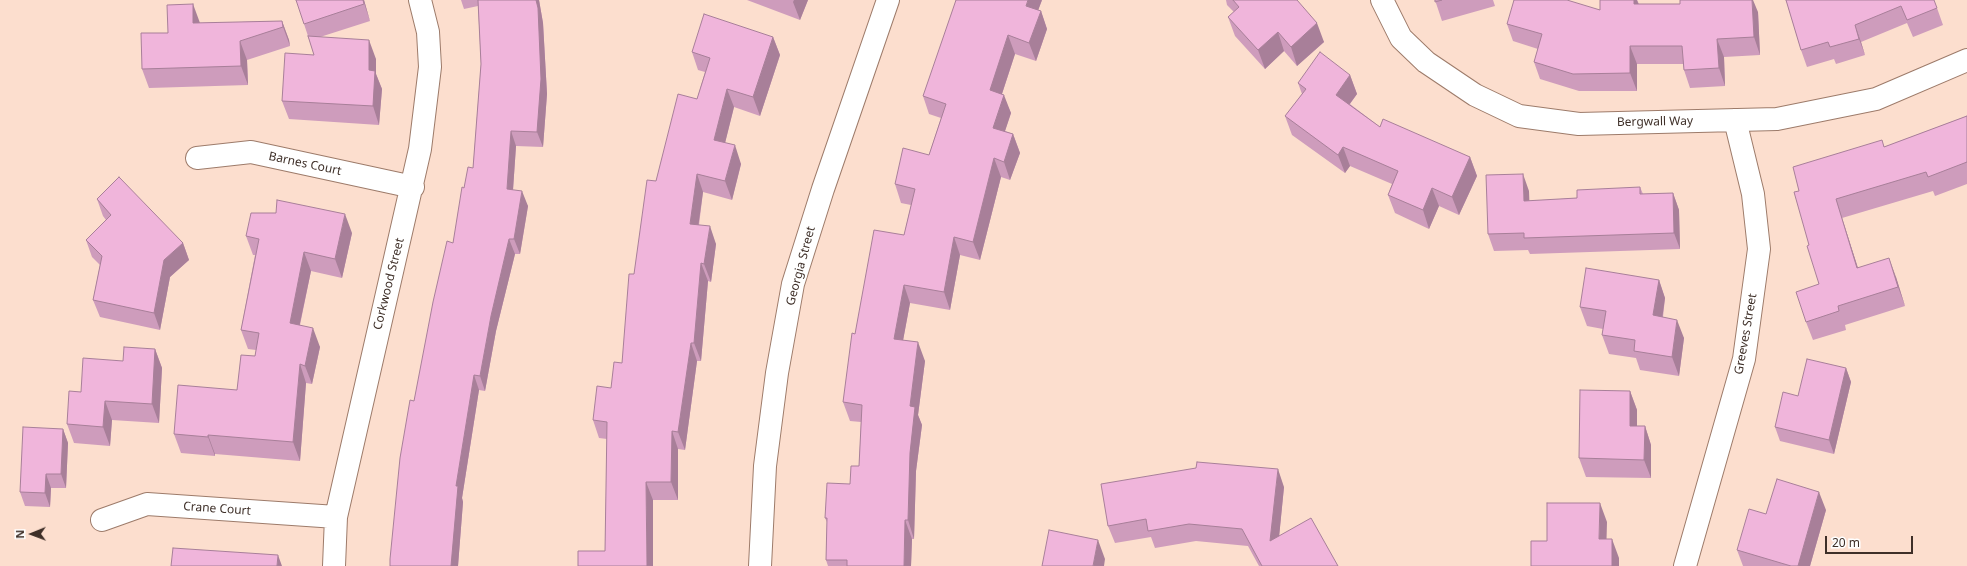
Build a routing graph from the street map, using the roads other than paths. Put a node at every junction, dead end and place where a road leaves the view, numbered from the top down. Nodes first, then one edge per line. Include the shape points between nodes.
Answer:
1 (420, 0) edge
2 (888, 0) edge
3 (1382, 0) edge
4 (1967, 60) edge
5 (1736, 120) junction
6 (197, 158) dead end
7 (413, 187) junction
8 (336, 517) junction
9 (102, 520) dead end
10 (334, 566) edge
11 (760, 566) edge
12 (1684, 566) edge

1 - 7 street, Corkwood Street via 428,32 430,67
2 - 11 street, Georgia Street via 793,284 765,466
3 - 5 street, Bergwall Way via 1401,38 1426,62 1475,95 1518,116 1579,124
4 - 5 street, Bergwall Way via 1876,99 1777,119
5 - 12 street, Greeves Street via 1753,194 1759,249 1744,359
6 - 7 street, Barnes Court via 251,152
7 - 8 street, Corkwood Street
8 - 9 street, Crane Court via 147,504
8 - 10 street, Corkwood Street

